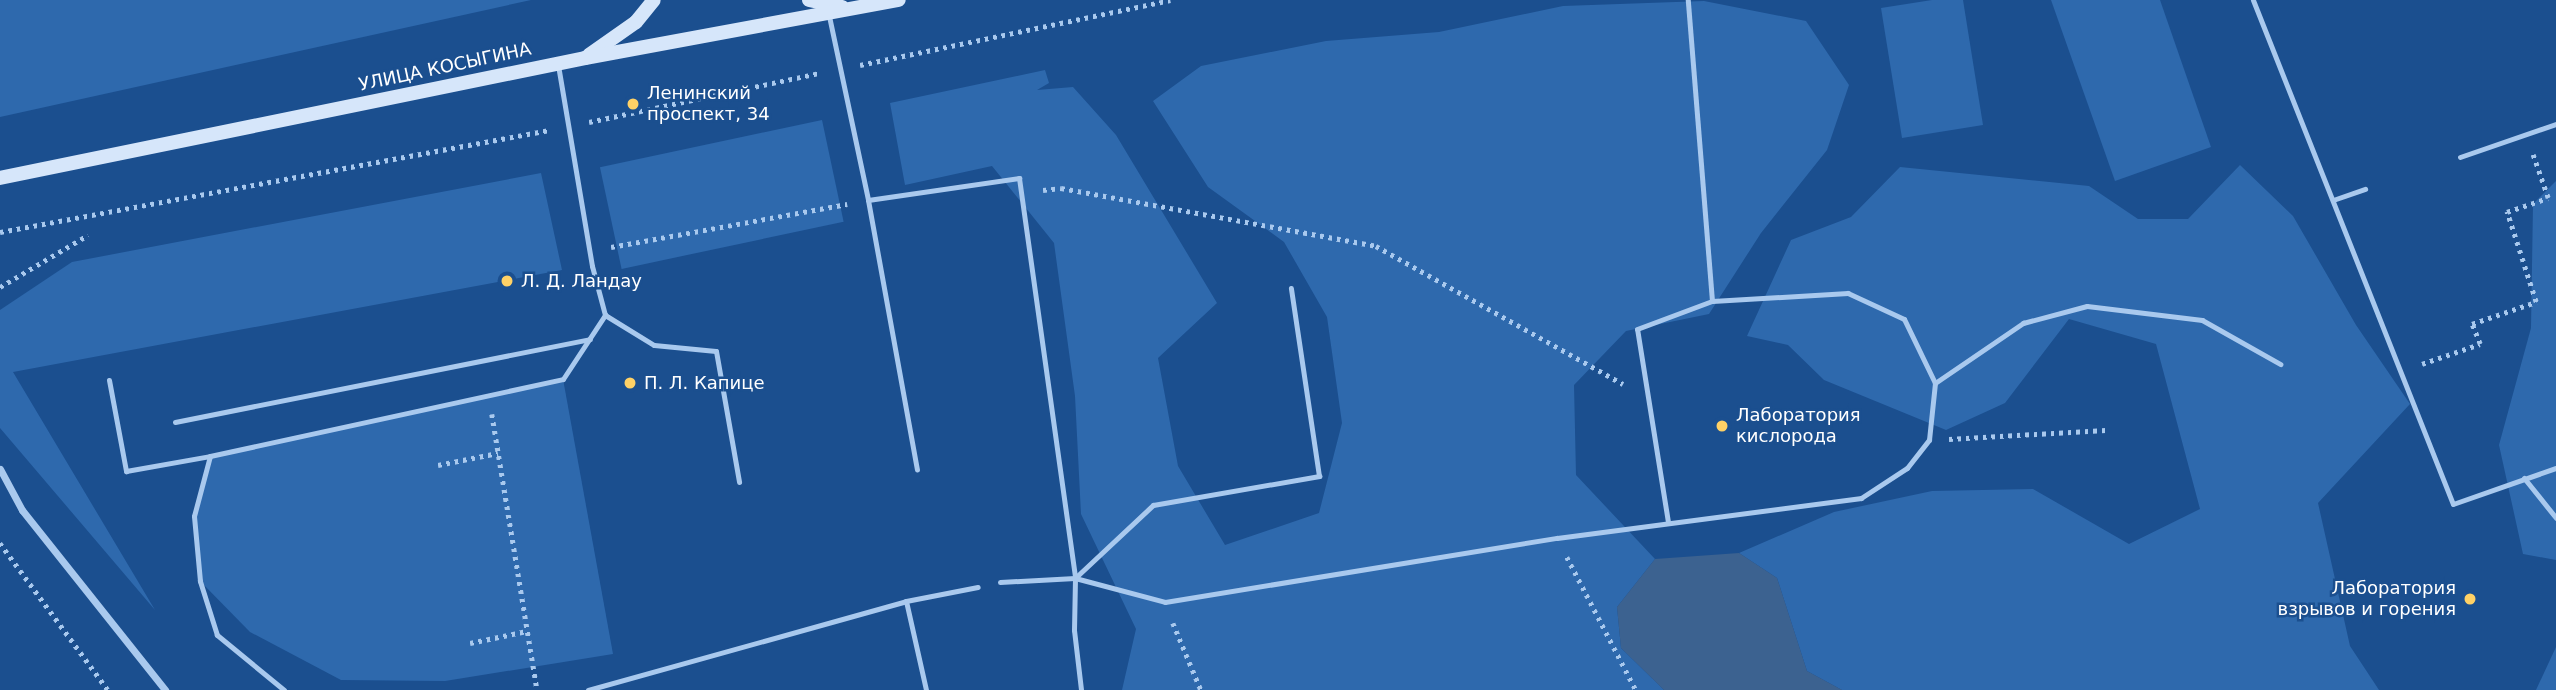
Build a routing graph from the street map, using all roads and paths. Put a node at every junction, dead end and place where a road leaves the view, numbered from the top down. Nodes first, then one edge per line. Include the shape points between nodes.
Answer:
1 (654, 0) edge
2 (809, 0) edge
3 (899, 0) edge
4 (1170, 0) edge
5 (1688, 0) edge
6 (2253, 0) edge
7 (853, 8) junction
8 (828, 14) junction
9 (585, 58) junction
10 (558, 64) junction
11 (839, 69) junction
12 (2556, 124) edge
13 (568, 127) junction
14 (2526, 134) junction
15 (2460, 157) dead end
16 (0, 178) edge
17 (1061, 188) dead end
18 (2365, 189) dead end
19 (868, 200) junction
20 (2333, 200) junction
21 (0, 232) edge
22 (88, 235) dead end
23 (589, 251) junction
24 (0, 287) edge
25 (1291, 288) dead end
26 (1712, 301) junction
27 (605, 315) junction
28 (590, 339) junction
29 (2280, 364) dead end
30 (2418, 365) dead end
31 (109, 380) dead end
32 (1936, 383) junction
33 (489, 395) junction
34 (1648, 398) junction
35 (175, 422) dead end
36 (2106, 430) dead end
37 (1929, 440) junction
38 (499, 453) junction
39 (210, 456) junction
40 (438, 465) dead end
41 (2556, 468) edge
42 (0, 469) edge
43 (917, 470) dead end
44 (2524, 478) junction
45 (739, 482) dead end
46 (2556, 518) edge
47 (1668, 522) junction
48 (1558, 538) junction
49 (0, 543) edge
50 (1075, 578) junction
51 (1000, 582) dead end
52 (978, 587) dead end
53 (906, 601) junction
54 (1164, 602) junction
55 (527, 631) junction
56 (470, 643) dead end
57 (108, 690) edge
58 (165, 690) edge
59 (284, 690) edge
60 (537, 690) edge
61 (588, 690) edge
62 (926, 690) edge
63 (1081, 690) edge
64 (1200, 690) edge
65 (1636, 690) edge

1 - 9 main road via 635,22
2 - 7 main road
3 - 7 main road, УЛИЦА КОСЫГИНА
4 - 11 path
5 - 26 lane
6 - 20 lane
7 - 8 main road, УЛИЦА КОСЫГИНА
8 - 9 main road, УЛИЦА КОСЫГИНА
8 - 11 lane
9 - 10 main road, УЛИЦА КОСЫГИНА
10 - 13 lane
10 - 16 main road, УЛИЦА КОСЫГИНА
11 - 13 path
11 - 19 lane
12 - 14 lane
13 - 21 path
13 - 23 lane
14 - 15 lane
14 - 30 path via 2548,198 2507,212 2536,302 2472,324 2480,344
17 - 34 path via 1376,246
18 - 20 lane
19 - 23 path
19 - 43 lane
19 - 50 lane via 1019,178
20 - 44 lane via 2453,504
22 - 24 path
23 - 27 lane
25 - 50 lane via 1319,476 1153,505
26 - 32 lane via 1847,293 1904,319
26 - 34 lane via 1637,329
27 - 28 lane
27 - 45 lane via 654,345 716,351
28 - 33 lane via 564,379
28 - 35 lane
29 - 32 lane via 2202,320 2087,306 2023,323
31 - 39 lane via 126,471
32 - 37 lane
33 - 38 path
33 - 39 lane
34 - 47 lane
36 - 37 path
37 - 47 lane via 1907,468 1861,498
38 - 40 path
38 - 55 path
39 - 59 lane via 194,516 200,581 216,635
41 - 44 lane
42 - 58 street via 22,510
44 - 46 lane
47 - 48 lane
48 - 54 lane
48 - 65 path
49 - 57 path
50 - 51 lane
50 - 54 lane
50 - 63 lane via 1074,631
52 - 53 lane
53 - 61 lane
53 - 62 lane
54 - 64 path
55 - 56 path
55 - 60 path

